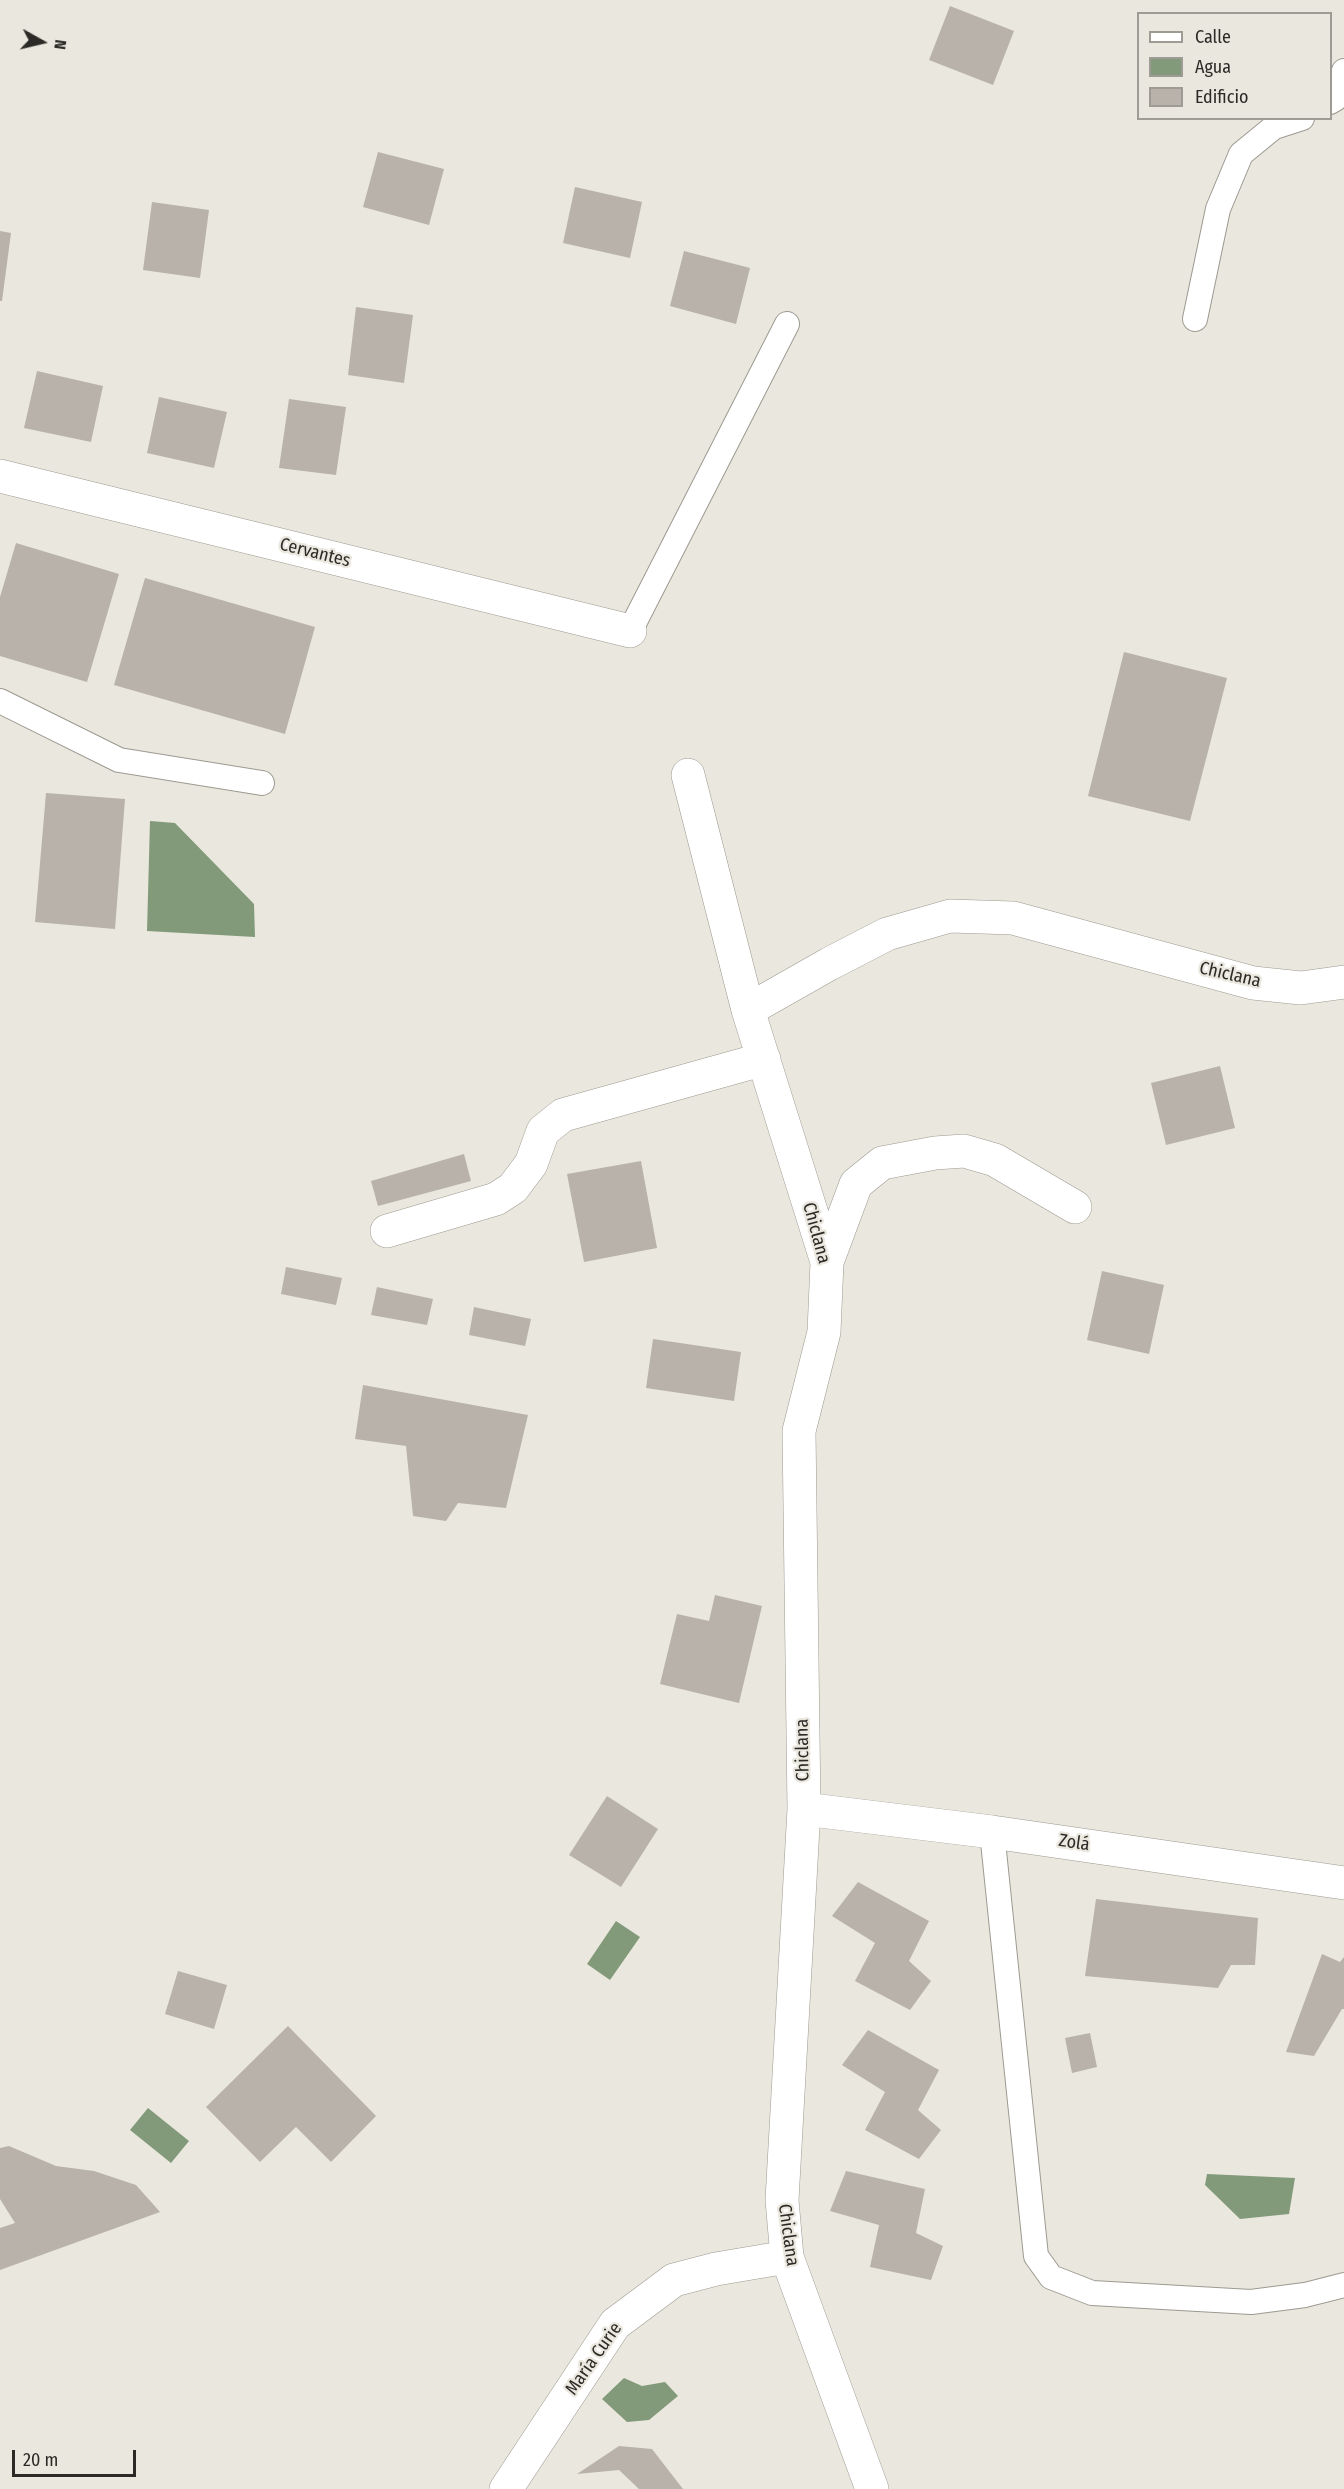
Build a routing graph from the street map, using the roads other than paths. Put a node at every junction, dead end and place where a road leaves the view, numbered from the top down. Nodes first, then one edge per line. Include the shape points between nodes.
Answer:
1 (1344, 71) edge
2 (1332, 101) edge
3 (1296, 120) edge
4 (1195, 319) dead end
5 (787, 324) dead end
6 (0, 476) edge
7 (630, 631) joint
8 (0, 701) edge
9 (688, 775) dead end
10 (262, 783) dead end
11 (1344, 982) edge
12 (748, 1010) junction
13 (764, 1059) junction
14 (1075, 1207) dead end
15 (387, 1231) dead end
16 (827, 1262) junction
17 (804, 1809) junction
18 (992, 1832) junction
19 (1344, 1883) edge
20 (787, 2257) junction
21 (1344, 2285) edge
22 (506, 2489) edge
23 (872, 2489) edge

1 - 2 lane
3 - 4 lane via 1274,127 1241,154 1218,209
5 - 7 lane
6 - 7 street, Cervantes
8 - 10 lane via 119,760
9 - 12 street, Chiclana
11 - 12 street, Chiclana via 1301,988 1253,983 1013,918 950,916 887,934
12 - 13 street, Chiclana
13 - 15 street via 563,1115 543,1131 531,1164 513,1188 496,1199
13 - 16 street, Chiclana
14 - 16 street via 995,1160 964,1151 882,1163 856,1184
16 - 17 street, Chiclana via 824,1332 799,1431
17 - 18 street, Zolá
17 - 20 street, Chiclana via 782,2200
18 - 19 street, Zolá
18 - 21 lane via 1036,2256 1051,2277 1092,2293 1251,2302
20 - 22 street, María Curie via 674,2280 615,2324
20 - 23 street, Chiclana

